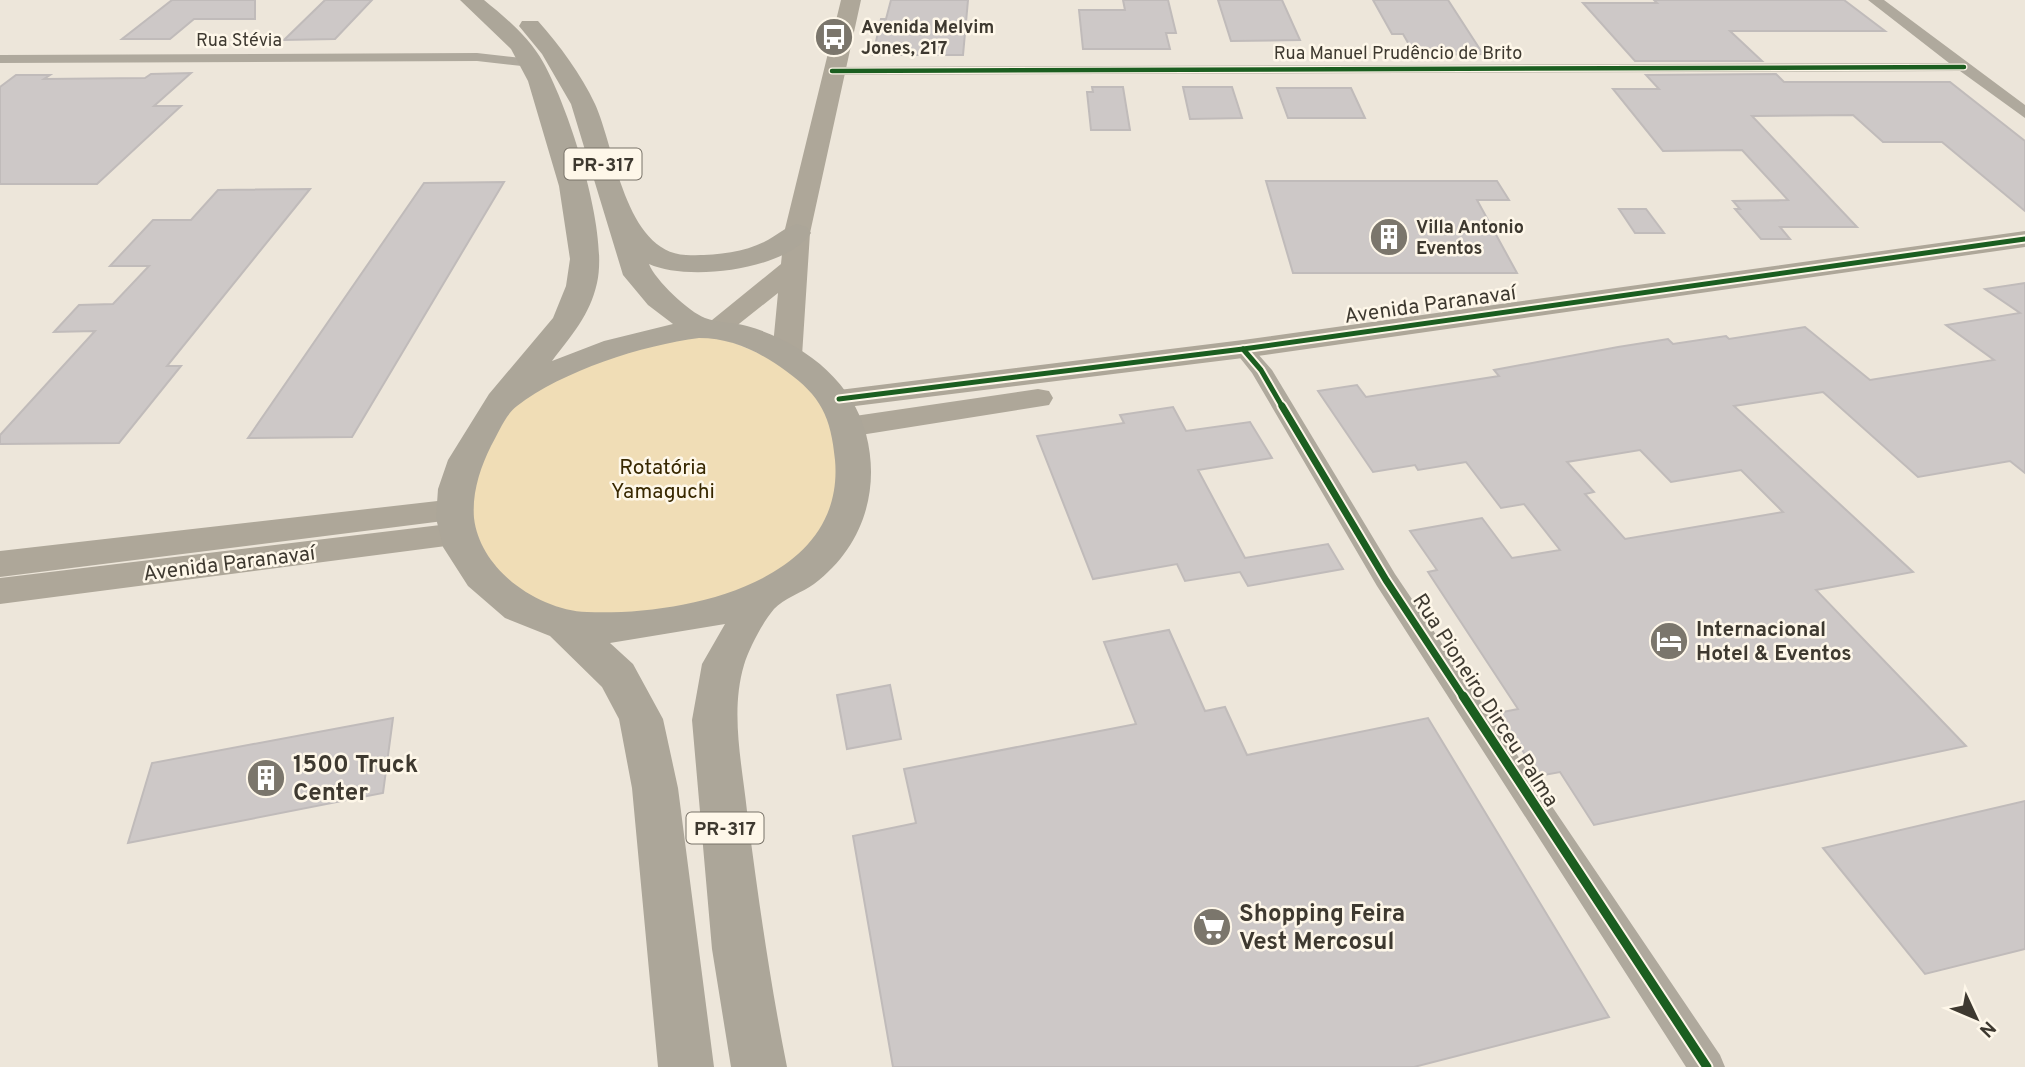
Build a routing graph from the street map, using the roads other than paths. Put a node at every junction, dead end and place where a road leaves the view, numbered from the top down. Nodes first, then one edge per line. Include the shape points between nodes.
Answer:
1 (471, 0) edge
2 (502, 0) edge
3 (851, 0) edge
4 (1875, 0) edge
5 (513, 38) junction
6 (477, 57) junction
7 (0, 59) edge
8 (531, 63) junction
9 (1964, 67) junction
10 (832, 71) junction
11 (2025, 113) edge
12 (619, 219) junction
13 (797, 233) junction
14 (2025, 239) edge
15 (796, 266) junction
16 (706, 329) junction
17 (787, 356) junction
18 (1252, 360) junction
19 (501, 401) junction
20 (844, 413) junction
21 (456, 523) junction
22 (0, 564) edge
23 (0, 591) edge
24 (760, 598) junction
25 (566, 627) junction
26 (685, 1067) edge
27 (760, 1067) edge
28 (1707, 1067) edge

1 - 5 highway, PR-317
2 - 12 highway, PR-317 via 552,51 583,104
3 - 10 street
4 - 9 street
5 - 6 street, Rua Stévia
5 - 8 highway, PR-317
6 - 7 street, Rua Stévia
6 - 8 street, Rua Stévia
8 - 19 highway, PR-317 via 559,138 585,260 570,317
9 - 10 street, Rua Manuel Prudêncio de Brito
9 - 11 street
10 - 13 street
12 - 13 highway via 644,246 668,261 738,259 766,252
12 - 16 highway, PR-317 via 638,275 659,298
13 - 15 street
14 - 18 street, Avenida Paranavaí via 1606,297 1608,304 1598,314
15 - 16 street
15 - 17 street
16 - 17 highway via 753,338
16 - 19 highway via 615,345 556,368
17 - 20 highway
18 - 20 street, Avenida Paranavaí via 994,404
18 - 28 street, Rua Pioneiro Dirceu Palma via 1386,580
19 - 21 highway via 471,445 459,477
20 - 24 highway via 855,463 850,514 827,549 793,580
21 - 22 street, Avenida Paranavaí
21 - 23 street, Avenida Paranavaí
21 - 25 highway via 476,569 501,596 536,617
24 - 25 highway via 637,626
24 - 27 highway, PR-317 via 723,664 714,720 738,949
25 - 26 highway, PR-317 via 618,676 641,719 655,788

